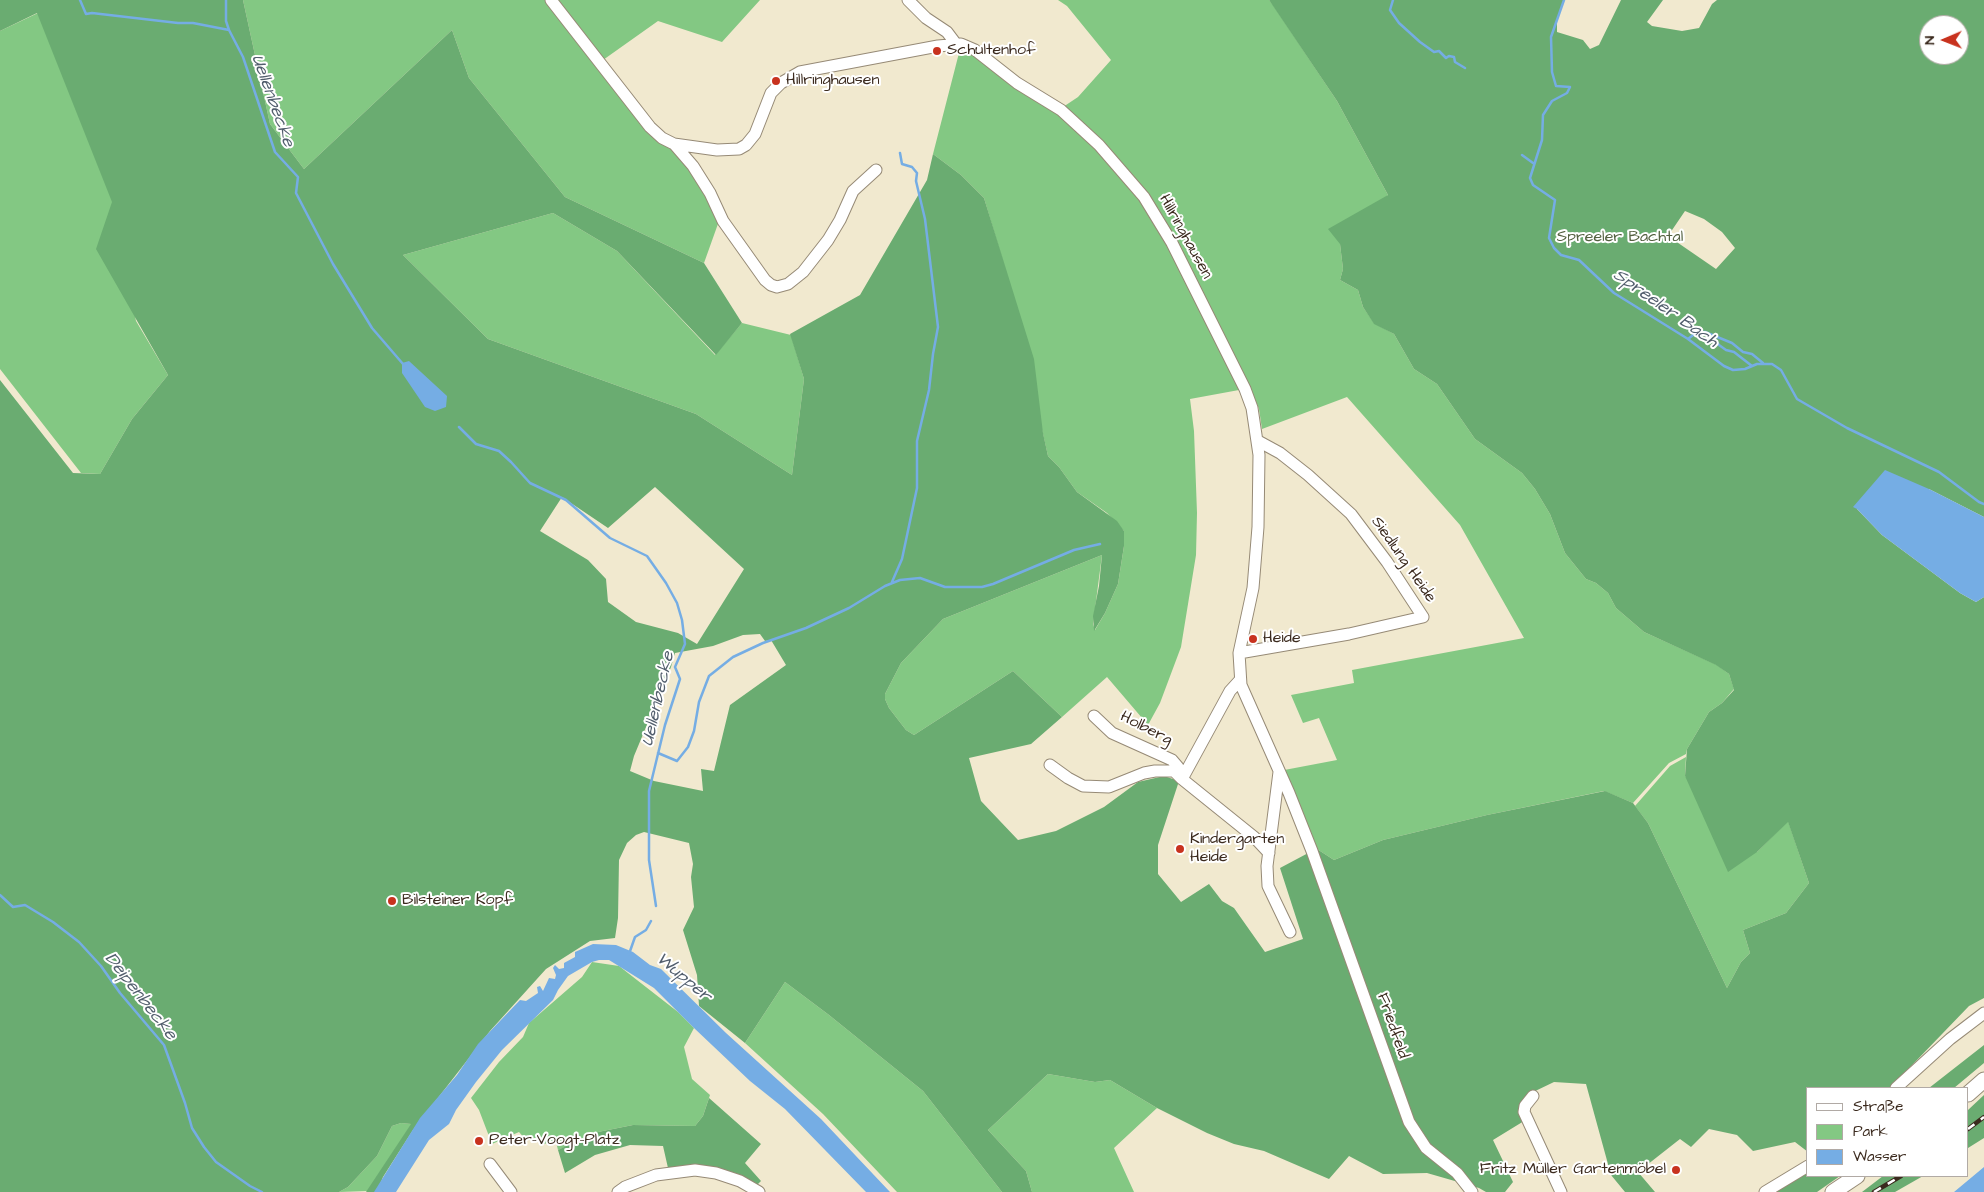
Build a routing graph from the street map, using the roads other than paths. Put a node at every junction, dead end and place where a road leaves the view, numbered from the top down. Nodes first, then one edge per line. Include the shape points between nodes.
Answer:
1 (551, 0) edge
2 (908, 0) edge
3 (956, 44) junction
4 (674, 144) junction
5 (876, 170) dead end
6 (1258, 441) junction
7 (1239, 653) junction
8 (1240, 680) junction
9 (1094, 716) dead end
10 (1050, 765) dead end
11 (1279, 771) junction
12 (1182, 779) junction
13 (1269, 853) junction
14 (1290, 932) dead end
15 (1980, 1015) edge
16 (1984, 1080) edge
17 (1897, 1087) edge
18 (1969, 1093) edge
19 (1533, 1096) dead end
20 (490, 1164) dead end
21 (1806, 1167) edge
22 (1855, 1177) edge
23 (511, 1192) edge
24 (618, 1192) edge
25 (759, 1192) edge
26 (1472, 1192) edge
27 (1561, 1192) edge
28 (1765, 1192) edge
29 (1833, 1192) edge

1 - 4 street via 653,131
2 - 3 street via 947,32
3 - 4 street via 800,72 772,91 755,134 746,145 717,150
3 - 6 street, Hillringhausen via 974,50 1017,83 1061,110 1099,145 1144,197 1172,243 1245,388
4 - 5 street via 693,166 723,221 765,280 777,287 788,284 803,272 828,240 853,190
6 - 7 street via 1256,564
6 - 7 street, Siedlung Heide via 1280,452 1351,514 1388,562 1423,618
7 - 8 street
8 - 11 street
8 - 12 street via 1230,691
9 - 12 street, Holberg via 1112,733 1172,760
10 - 12 street, Holberg via 1084,786 1109,787 1155,771 1174,771
11 - 13 street
11 - 26 street, Friedfeld via 1312,851 1409,1122 1426,1148 1457,1173
12 - 13 street
13 - 14 street via 1268,886
15 - 17 street
16 - 18 main road
19 - 27 street via 1524,1112
20 - 23 street
21 - 28 street
22 - 29 main road
24 - 25 street via 656,1175 695,1170 740,1181

